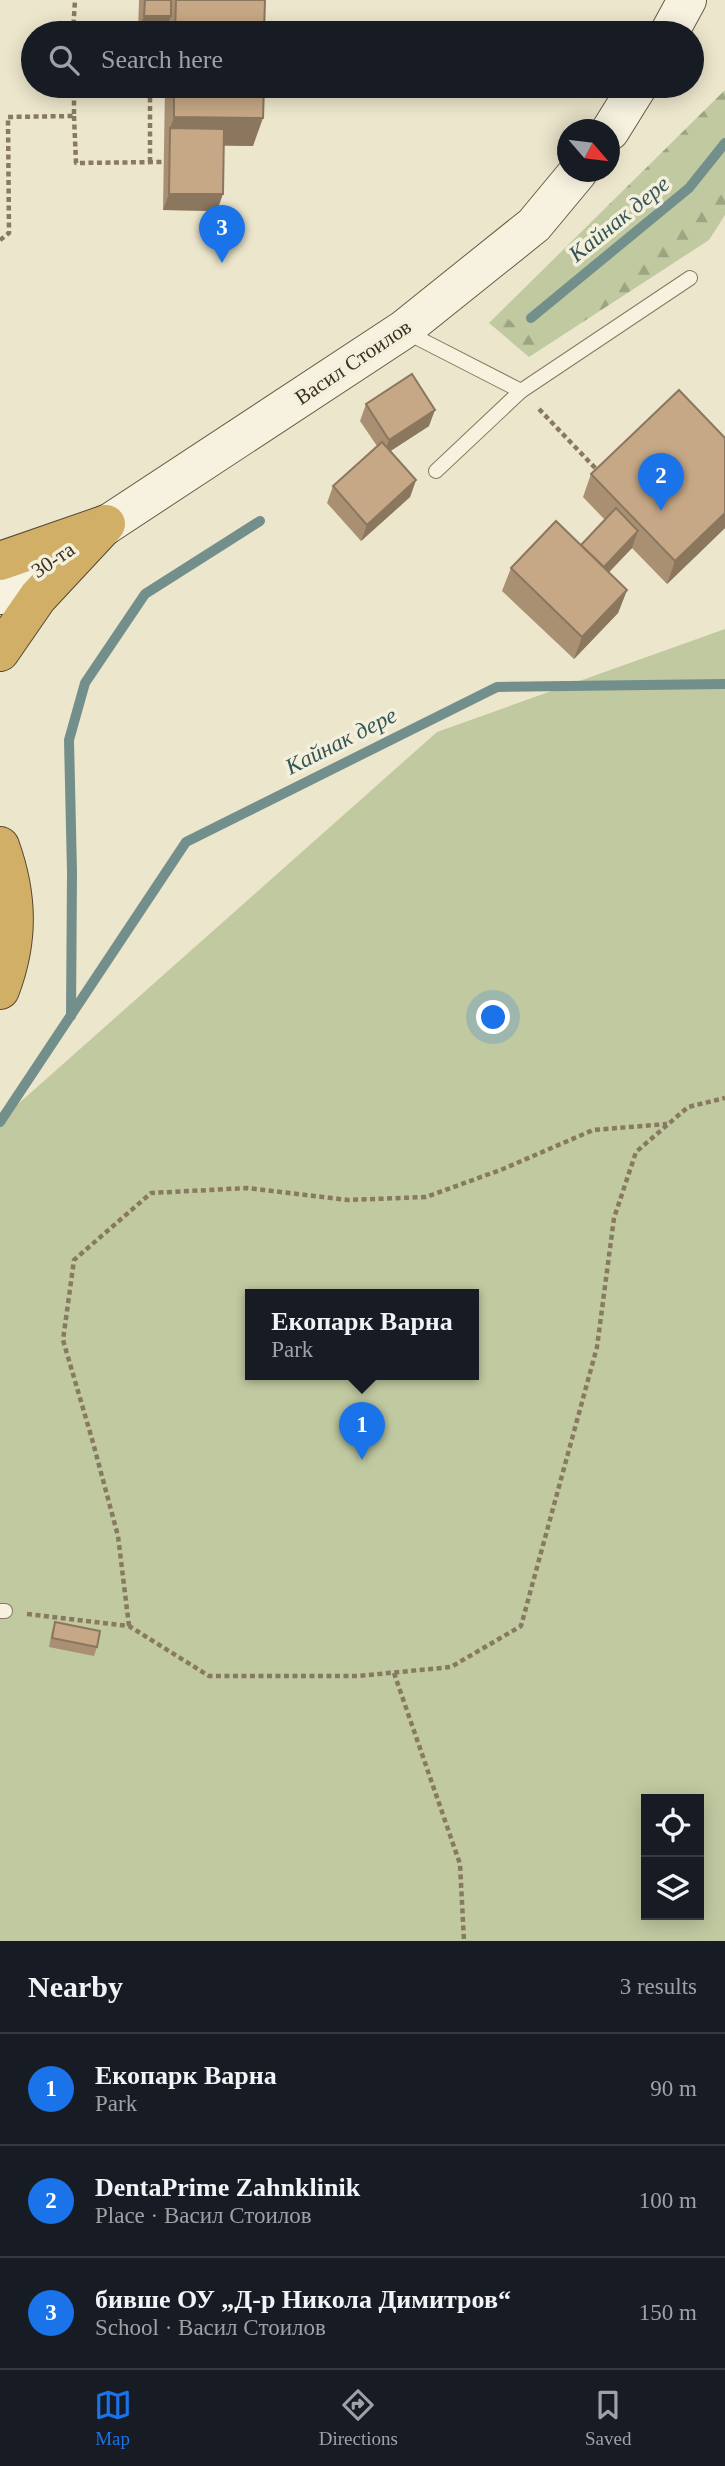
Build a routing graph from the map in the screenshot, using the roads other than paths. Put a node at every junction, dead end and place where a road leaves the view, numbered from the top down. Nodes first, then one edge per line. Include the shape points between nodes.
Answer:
1 (687, 0) edge
2 (676, 21) edge
3 (631, 98) edge
4 (617, 119) edge
5 (571, 182) edge
6 (690, 278) dead end
7 (403, 330) junction
8 (521, 391) junction
9 (436, 471) dead end
10 (106, 524) junction
11 (0, 561) edge
12 (0, 595) edge
13 (0, 652) edge
14 (0, 846) edge
15 (0, 990) edge

1 - 2 street
3 - 4 street
5 - 7 street, Васил Стоилов via 534,225
6 - 8 lane
7 - 8 lane
7 - 10 street, Васил Стоилов
8 - 9 lane
10 - 11 highway
10 - 12 street, 30-та
10 - 13 highway via 38,597
14 - 15 highway via 9,870 14,932

